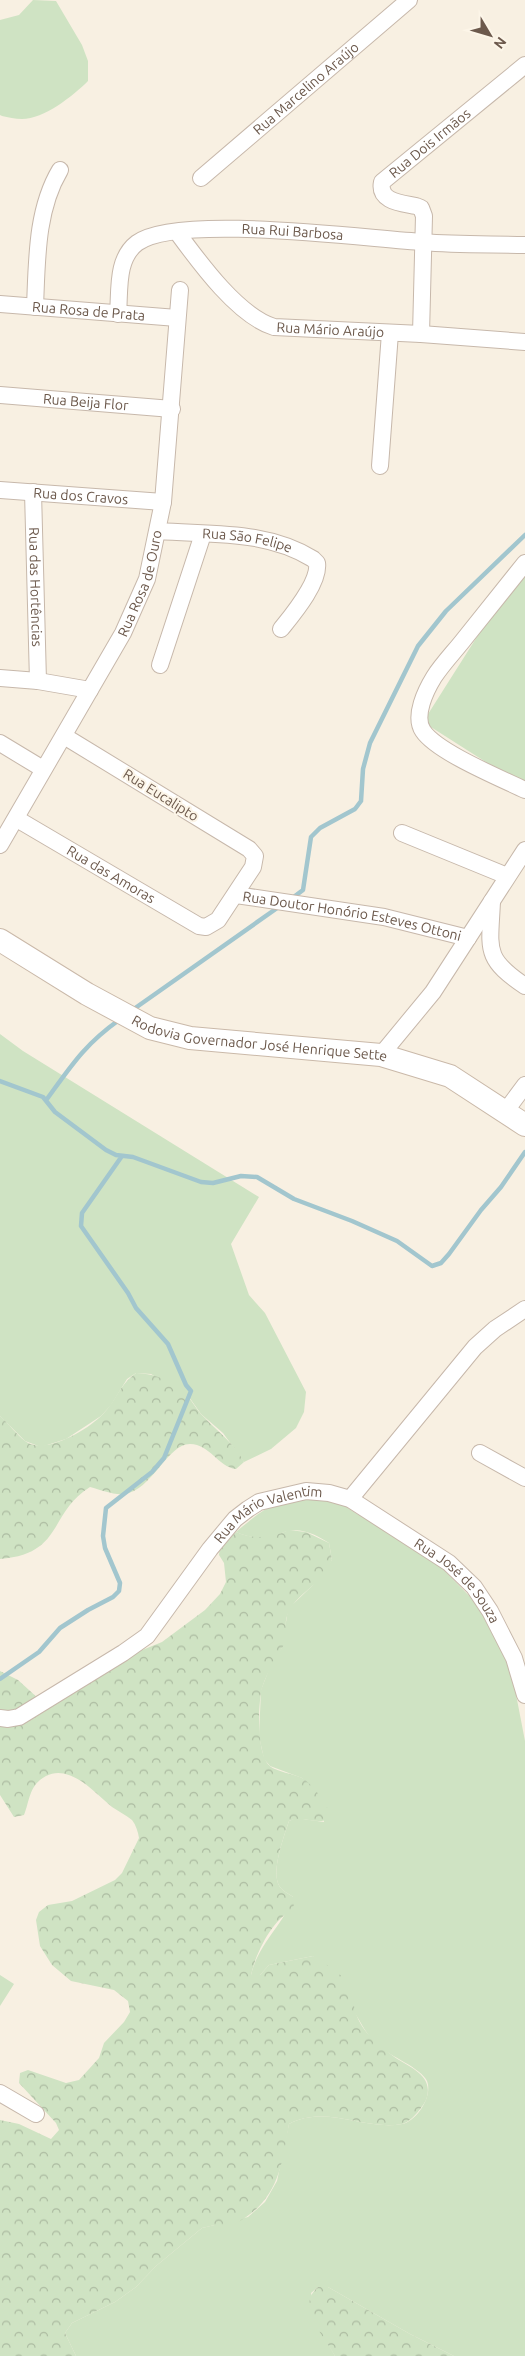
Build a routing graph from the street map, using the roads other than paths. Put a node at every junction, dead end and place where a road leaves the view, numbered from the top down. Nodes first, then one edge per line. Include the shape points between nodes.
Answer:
1 (409, 0) edge
2 (525, 65) edge
3 (60, 170) dead end
4 (201, 178) dead end
5 (177, 232) junction
6 (425, 243) junction
7 (525, 245) edge
8 (180, 290) dead end
9 (0, 304) edge
10 (34, 307) junction
11 (118, 314) junction
12 (177, 318) junction
13 (390, 333) junction
14 (421, 334) junction
15 (525, 342) edge
16 (0, 395) edge
17 (172, 409) junction
18 (380, 466) dead end
19 (0, 490) edge
20 (33, 492) junction
21 (163, 502) junction
22 (159, 531) junction
23 (203, 534) junction
24 (525, 563) edge
25 (281, 629) dead end
26 (160, 665) dead end
27 (0, 678) edge
28 (38, 681) junction
29 (90, 690) junction
30 (64, 736) junction
31 (0, 743) edge
32 (43, 769) junction
33 (525, 790) edge
34 (17, 819) junction
35 (402, 833) dead end
36 (0, 846) edge
37 (525, 850) edge
38 (507, 876) junction
39 (236, 895) junction
40 (492, 901) junction
41 (468, 938) junction
42 (0, 940) edge
43 (525, 986) edge
44 (381, 1055) junction
45 (525, 1085) edge
46 (505, 1112) junction
47 (525, 1125) edge
48 (525, 1308) edge
49 (480, 1453) dead end
50 (525, 1478) edge
51 (350, 1499) junction
52 (525, 1695) edge
53 (0, 1718) edge
54 (0, 2093) edge
55 (36, 2114) dead end

1 - 4 street, Rua Marcelino Araújo
2 - 6 street, Rua Dois Irmãos via 382,182 382,193 386,198 421,208
3 - 10 street via 49,189 42,216
5 - 6 street, Rua Rui Barbosa via 230,228
5 - 11 street, Rua Rui Barbosa via 145,238 127,253 120,276
5 - 13 street, Rua Mário Araújo via 222,286 263,324
6 - 7 street, Rua Rui Barbosa
6 - 14 street, Rua Dois Irmãos
8 - 12 street, Rua Rosa de Ouro
9 - 10 street, Rua Rosa de Prata
10 - 11 street, Rua Rosa de Prata
11 - 12 street, Rua Rosa de Prata
12 - 17 street, Rua Rosa de Ouro
13 - 14 street, Rua Mário Araújo
13 - 18 street
14 - 15 street, Rua Mário Araújo
16 - 17 street, Rua Beija Flor
17 - 21 street, Rua Rosa de Ouro
19 - 20 street, Rua dos Cravos
20 - 21 street, Rua dos Cravos
20 - 28 street, Rua das Hortências
21 - 22 street, Rua Rosa de Ouro
22 - 23 street
22 - 29 street, Rua Rosa de Ouro via 147,579 123,633
23 - 25 street, Rua São Felipe via 250,536 303,552 317,563 317,574
23 - 26 street, Rua São Felipe
24 - 33 street via 434,677 420,716 424,733 436,743
27 - 28 street
28 - 29 street
29 - 30 street, Rua Rosa de Ouro
30 - 32 street, Rua Rosa de Ouro
30 - 39 street, Rua Eucalipto via 249,849 255,856 253,867
31 - 32 street
32 - 34 street, Rua Rosa de Ouro
34 - 36 street, Rua Rosa de Ouro
34 - 39 street, Rua das Amoras via 193,923 206,927 218,920
35 - 38 street
37 - 38 street
38 - 40 street
39 - 41 street, Rua Doutor Honório Esteves Ottoni via 384,917
40 - 41 street
40 - 43 street via 493,956 498,966
41 - 44 street via 433,992
42 - 44 main road, Rodovia Governador José Henrique Sette via 87,994 162,1032 190,1038
44 - 46 main road, Rodovia Governador José Henrique Sette via 450,1076
45 - 46 street
46 - 47 main road, Rodovia Governador José Henrique Sette
48 - 51 street, Rua Mário Valentim via 475,1347
49 - 50 street
51 - 52 street, Rua José de Souza via 449,1563 474,1587 514,1658
51 - 53 street, Rua Mário Valentim via 306,1491 274,1498 248,1509 210,1549 147,1636 19,1717
54 - 55 street

